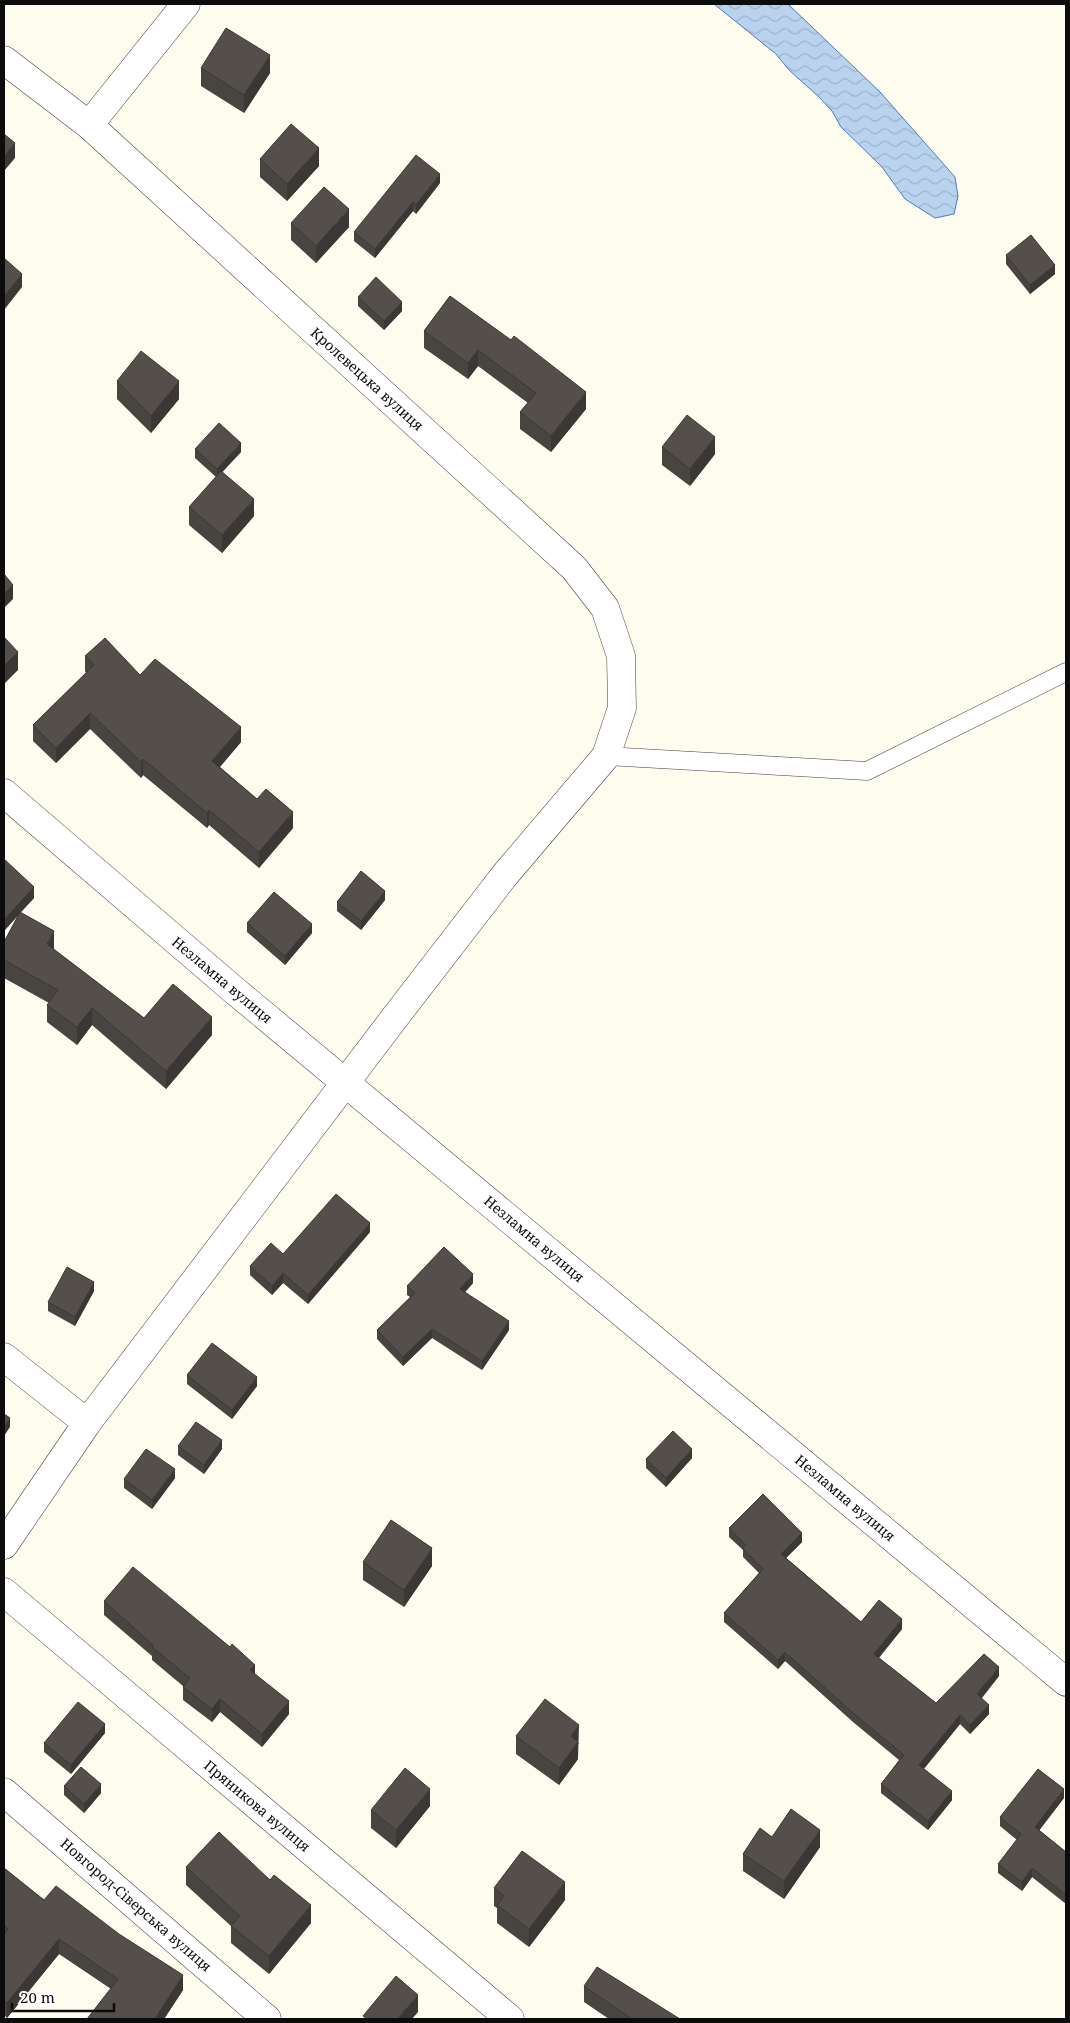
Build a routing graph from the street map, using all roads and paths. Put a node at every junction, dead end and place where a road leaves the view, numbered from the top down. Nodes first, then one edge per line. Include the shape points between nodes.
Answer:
1 (186, 4) edge
2 (4, 60) edge
3 (89, 126) junction
4 (1066, 672) edge
5 (606, 756) junction
6 (4, 793) edge
7 (346, 1083) junction
8 (4, 1357) edge
9 (87, 1423) junction
10 (4, 1546) edge
11 (4, 1592) edge
12 (1066, 1682) edge
13 (4, 1792) edge
14 (267, 2019) edge
15 (510, 2019) edge

1 - 3 street
2 - 3 street, Кролевецька вулиця
3 - 5 street, Кролевецька вулиця via 574,568 605,608 621,656 622,708
4 - 5 lane via 867,771
5 - 7 street via 504,876
6 - 7 street, Незламна вулиця
7 - 9 street
7 - 12 street, Незламна вулиця
8 - 9 street
9 - 10 street
11 - 15 street, Пряникова вулиця
13 - 14 street, Новгород-Сіверська вулиця

